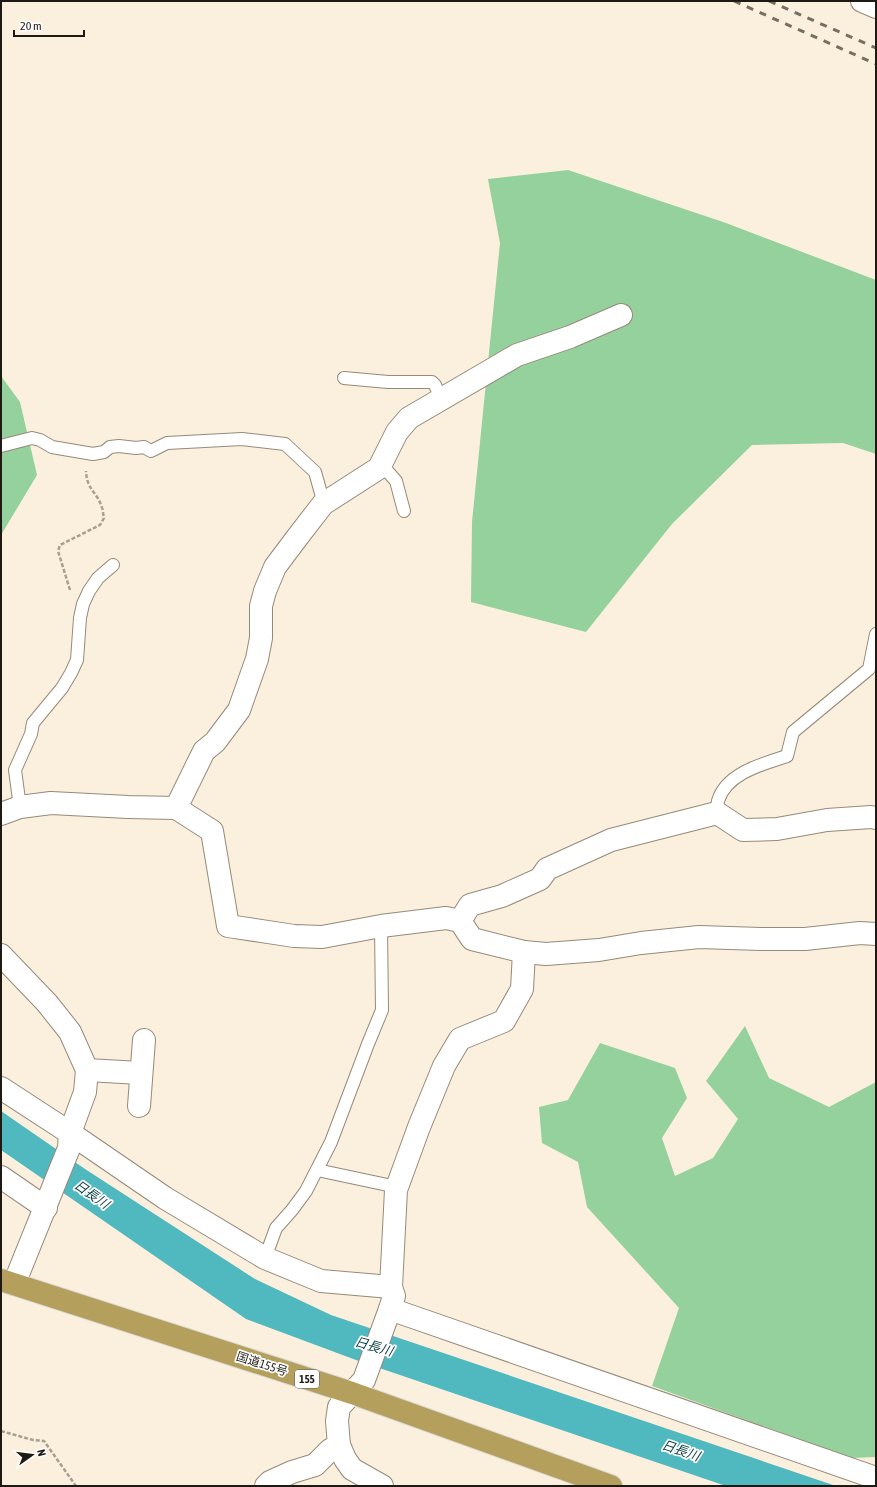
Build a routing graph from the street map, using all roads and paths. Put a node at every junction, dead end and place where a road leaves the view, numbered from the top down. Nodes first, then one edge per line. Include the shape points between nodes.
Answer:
1 (862, 1) edge
2 (876, 7) edge
3 (621, 314) dead end
4 (344, 378) dead end
5 (441, 399) junction
6 (1, 446) edge
7 (89, 453) junction
8 (381, 464) junction
9 (324, 504) junction
10 (404, 511) dead end
11 (112, 565) dead end
12 (80, 618) junction
13 (876, 634) edge
14 (176, 808) junction
15 (10, 810) edge
16 (717, 813) junction
17 (876, 818) edge
18 (460, 921) junction
19 (381, 926) junction
20 (876, 934) edge
21 (524, 952) junction
22 (1, 955) edge
23 (144, 1040) dead end
24 (88, 1070) junction
25 (140, 1073) junction
26 (1, 1088) edge
27 (139, 1106) dead end
28 (70, 1140) junction
29 (317, 1170) junction
30 (1, 1177) edge
31 (397, 1188) junction
32 (46, 1208) junction
33 (265, 1258) junction
34 (8, 1282) edge
35 (391, 1287) junction
36 (390, 1310) junction
37 (358, 1387) junction
38 (1, 1431) edge
39 (339, 1445) junction
40 (876, 1478) edge
41 (76, 1486) edge
42 (266, 1486) edge
43 (382, 1486) edge
44 (611, 1486) edge

1 - 2 street
3 - 5 street via 570,337 517,355
4 - 5 lane via 432,382
5 - 8 street via 409,418 397,432
6 - 7 lane via 32,438 52,446
7 - 9 lane via 104,452 110,447 120,446 144,447 150,451 167,443 242,439 285,444 315,472
7 - 12 path via 85,469 86,480 101,505 104,518 100,525 60,545 58,551
8 - 9 street via 379,468
8 - 10 lane via 396,481
9 - 14 street via 275,567 261,606 261,638 257,659 238,710 215,742 204,752
11 - 12 lane via 89,591
12 - 15 lane via 77,660 62,688 33,723 31,734 15,770
13 - 16 lane via 869,668 793,732 787,756 757,766 736,777 723,790 718,801
14 - 15 street via 50,803
14 - 19 street via 212,831 228,926 294,936 322,937
16 - 17 street via 743,830 777,829 827,820
16 - 18 street via 611,840 547,869 540,879 502,896 470,905
18 - 19 street via 446,918
18 - 21 street via 472,939
19 - 29 lane via 382,1010 331,1142
20 - 21 street via 860,933 805,939 699,937 554,954
21 - 31 street via 522,989 504,1021 460,1039 444,1066
22 - 24 street via 47,1003 70,1032
23 - 25 street
24 - 25 street
24 - 28 street via 85,1092
25 - 27 street
26 - 28 street
28 - 32 street
28 - 33 street
29 - 31 lane
29 - 33 lane via 306,1191 276,1228
30 - 32 street
31 - 35 street
32 - 34 street
33 - 35 street via 321,1281
34 - 37 highway, 国道155号 / 155
35 - 36 street via 394,1296
36 - 37 street
36 - 40 street
37 - 39 street via 339,1407
37 - 44 highway, 国道155号 / 155
38 - 41 path via 44,1441
39 - 42 street via 315,1465 292,1472
39 - 43 street via 352,1469

